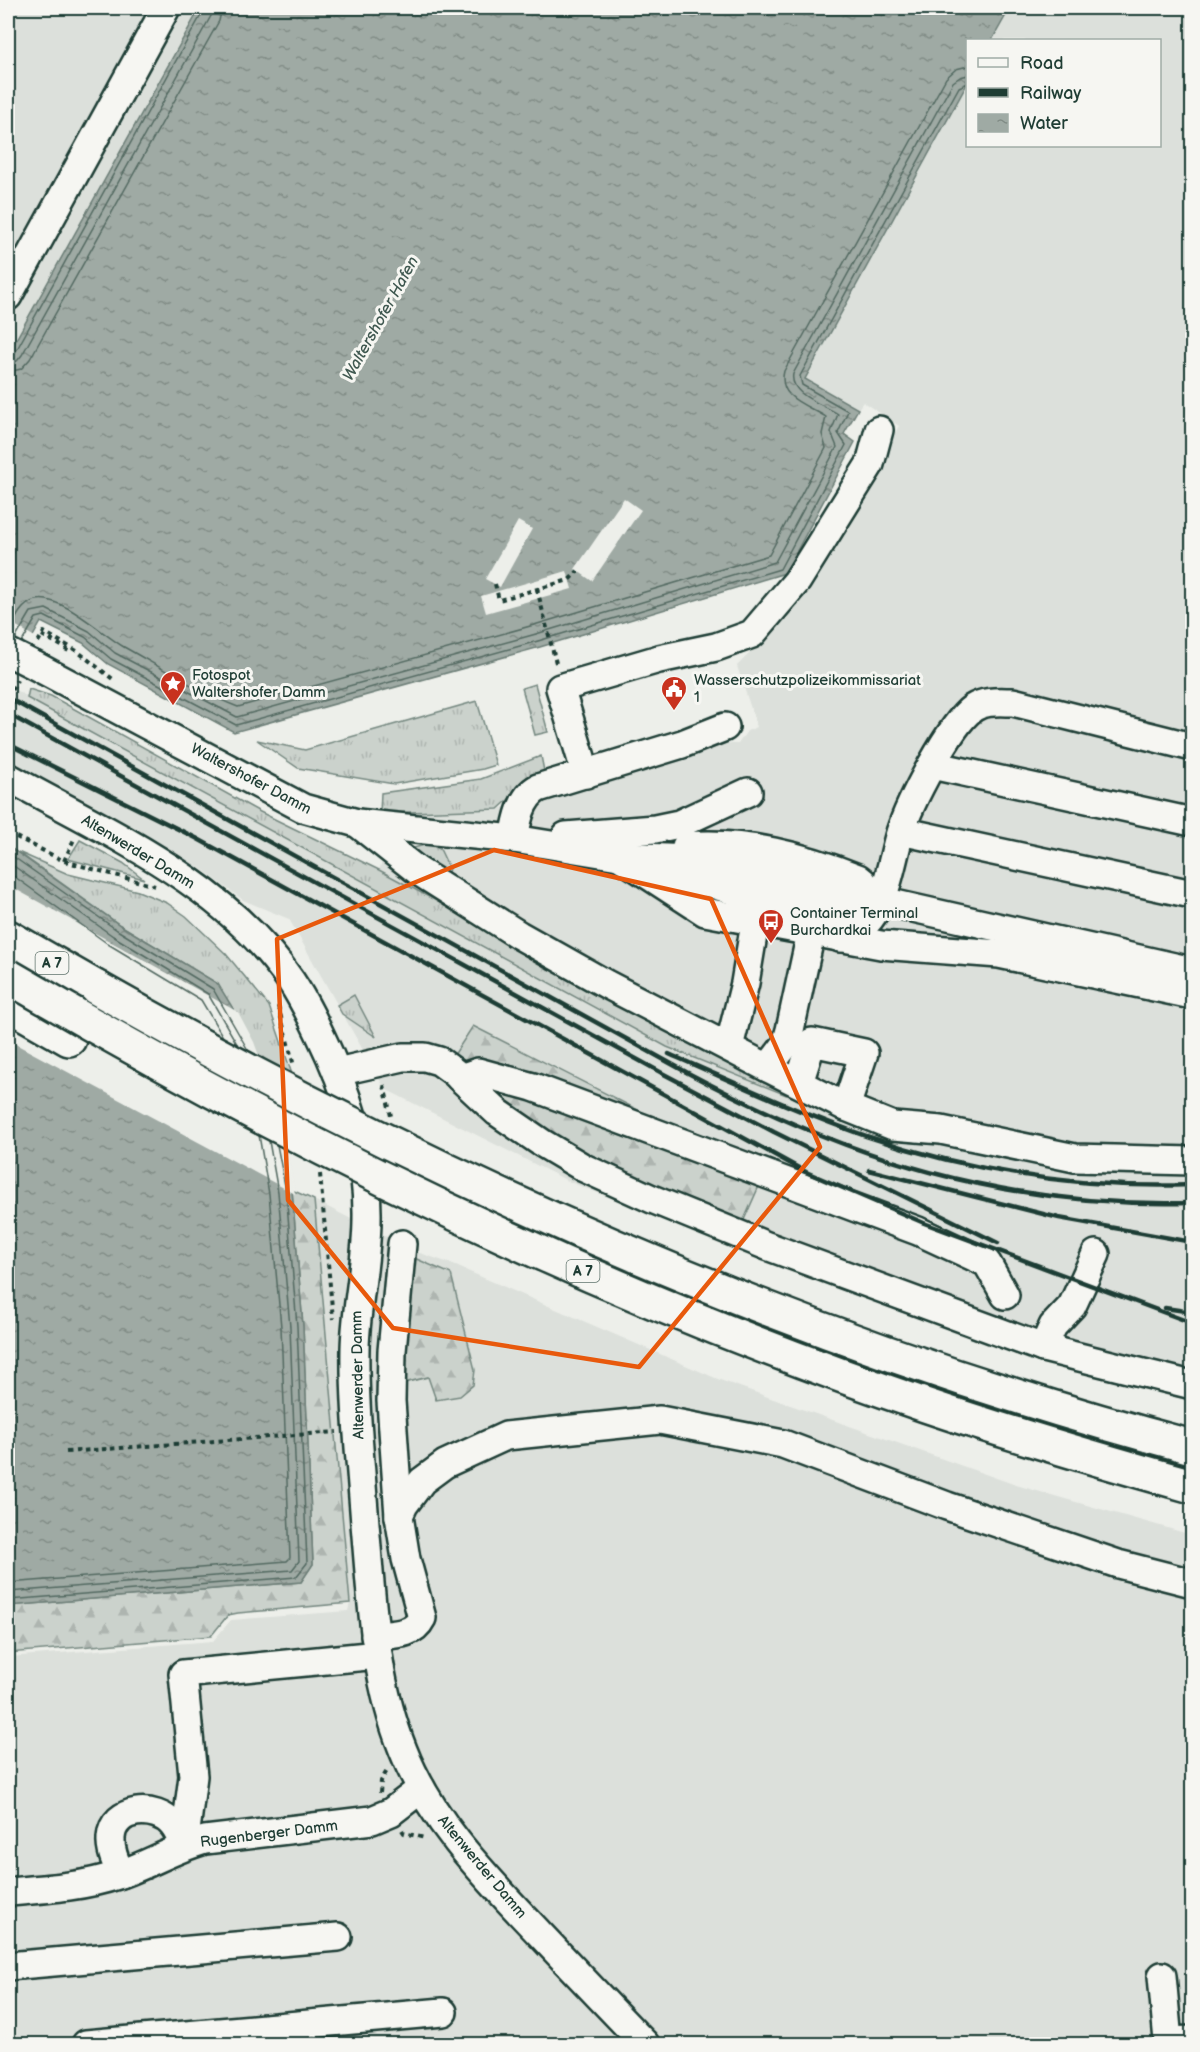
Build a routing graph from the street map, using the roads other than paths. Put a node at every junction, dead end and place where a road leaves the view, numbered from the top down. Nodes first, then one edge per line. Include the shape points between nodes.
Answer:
1 (166, 8) edge
2 (8, 296) edge
3 (879, 430) dead end
4 (8, 652) edge
5 (725, 727) dead end
6 (1192, 747) edge
7 (932, 765) junction
8 (586, 774) junction
9 (8, 777) edge
10 (748, 792) dead end
11 (1192, 822) edge
12 (357, 823) junction
13 (901, 831) junction
14 (514, 838) junction
15 (620, 856) junction
16 (1192, 894) edge
17 (882, 901) junction
18 (755, 923) junction
19 (802, 931) junction
20 (8, 937) edge
21 (840, 938) junction
22 (1192, 971) edge
23 (8, 976) edge
24 (1192, 995) edge
25 (8, 1004) edge
26 (749, 1058) junction
27 (337, 1072) junction
28 (460, 1078) junction
29 (798, 1083) junction
30 (846, 1107) junction
31 (1192, 1161) edge
32 (402, 1244) dead end
33 (1096, 1254) dead end
34 (1005, 1295) dead end
35 (1042, 1348) junction
36 (1192, 1384) edge
37 (1192, 1447) edge
38 (1192, 1486) edge
39 (1192, 1508) edge
40 (399, 1516) junction
41 (1192, 1583) edge
42 (376, 1646) junction
43 (421, 1790) junction
44 (184, 1846) junction
45 (121, 1874) junction
46 (8, 1892) edge
47 (338, 1937) dead end
48 (8, 1966) edge
49 (1162, 1976) dead end
50 (442, 2012) dead end
51 (634, 2040) edge
52 (1192, 2040) edge
53 (86, 2044) edge

1 - 2 street
3 - 8 street via 870,464 846,503 797,581 752,634 560,688
4 - 12 street, Waltershofer Damm, bridge via 303,808
5 - 8 street
6 - 7 street via 1013,702 992,701 975,706 959,720
7 - 11 street
7 - 13 street
8 - 14 street via 531,792
9 - 27 street, Altenwerder Damm via 181,874 224,908 289,978
10 - 14 street via 692,820 655,829
12 - 14 street, Waltershofer Damm
12 - 26 street via 418,871 519,935
13 - 16 street
13 - 17 street
14 - 15 street
15 - 17 street via 735,891 813,907 842,911
15 - 17 street via 664,848 733,844 814,860 858,878
15 - 18 street via 705,912
17 - 21 street via 854,932
17 - 22 street
18 - 19 street
18 - 26 street via 745,983
19 - 21 street
19 - 26 street via 786,1044
20 - 37 highway, A 7, bridge via 201,1046 344,1118 451,1171 713,1288 1027,1401
21 - 24 street via 999,954
23 - 38 highway, A 7, bridge via 80,1019 323,1149 652,1302 925,1405
25 - 39 highway, A 7 via 250,1135 573,1291 811,1388 1056,1471
26 - 29 street
27 - 28 street via 425,1057 439,1061
27 - 42 street, Altenwerder Damm via 355,1126 366,1195 355,1340 356,1397
28 - 34 street via 478,1072 532,1087 918,1231 987,1263
28 - 35 street via 496,1112 584,1168 767,1246
29 - 30 street
29 - 30 street via 812,1042 864,1053
30 - 31 street via 893,1126 940,1130 1075,1158
32 - 40 street via 391,1401
33 - 35 street via 1072,1306 1053,1326
35 - 36 street
40 - 41 street via 422,1481 445,1464 506,1436 660,1420 783,1444 1107,1561
40 - 42 street via 422,1618 417,1627
42 - 43 street, Altenwerder Damm via 389,1710
42 - 44 street via 183,1674 193,1776
43 - 44 street, Rugenberger Damm via 391,1812 372,1820 229,1836
43 - 51 street, Altenwerder Damm via 468,1855
44 - 45 street, Rugenberger Damm
44 - 45 street via 165,1818 149,1811 125,1815 114,1824 111,1837
45 - 46 street, Rugenberger Damm via 70,1887
47 - 48 street
49 - 52 street via 1168,2041
50 - 53 street

